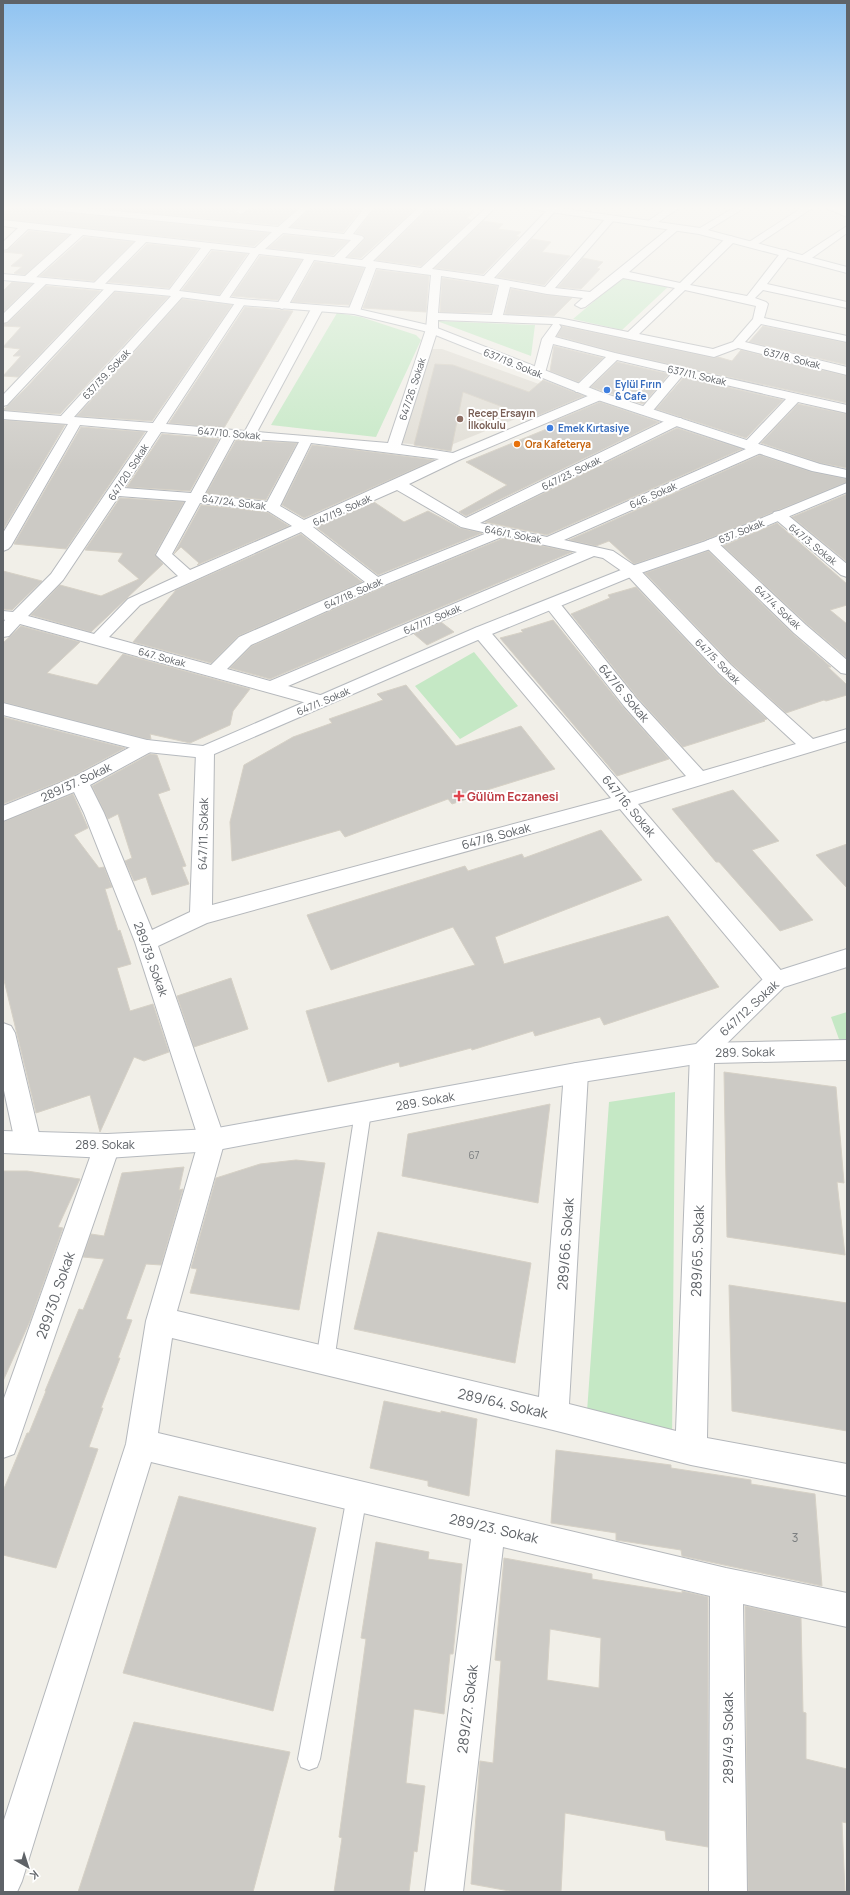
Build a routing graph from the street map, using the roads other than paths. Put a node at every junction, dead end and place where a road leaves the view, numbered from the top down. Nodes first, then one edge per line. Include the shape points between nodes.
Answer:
1 (29, 295) edge
2 (104, 295) edge
3 (174, 295) edge
4 (195, 295) edge
5 (226, 295) edge
6 (288, 295) edge
7 (359, 295) edge
8 (434, 295) edge
9 (502, 295) edge
10 (588, 295) edge
11 (673, 295) edge
12 (725, 295) edge
13 (753, 295) edge
14 (803, 295) edge
15 (593, 296) joint
16 (223, 299) junction
17 (749, 300) junction
18 (241, 302) junction
19 (847, 305) edge
20 (282, 306) junction
21 (3, 307) edge
22 (16, 308) junction
23 (317, 309) junction
24 (354, 312) junction
25 (432, 316) junction
26 (497, 319) junction
27 (3, 320) edge
28 (758, 320) junction
29 (559, 321) junction
30 (432, 329) junction
31 (630, 336) junction
32 (548, 339) junction
33 (847, 339) edge
34 (737, 344) junction
35 (614, 356) junction
36 (680, 371) junction
37 (847, 372) edge
38 (539, 373) junction
39 (580, 388) junction
40 (599, 396) junction
41 (795, 398) junction
42 (3, 402) edge
43 (847, 409) edge
44 (645, 411) junction
45 (5, 417) edge
46 (71, 419) junction
47 (676, 422) junction
48 (157, 427) junction
49 (230, 434) junction
50 (249, 435) junction
51 (307, 438) junction
52 (753, 447) junction
53 (393, 448) junction
54 (454, 457) junction
55 (847, 474) edge
56 (398, 484) junction
57 (846, 489) edge
58 (115, 491) junction
59 (196, 498) junction
60 (272, 506) junction
61 (779, 516) junction
62 (466, 524) junction
63 (304, 526) junction
64 (502, 532) junction
65 (549, 541) junction
66 (711, 544) junction
67 (3, 546) edge
68 (592, 551) junction
69 (632, 571) junction
70 (847, 572) edge
71 (188, 577) junction
72 (376, 583) junction
73 (552, 604) junction
74 (10, 616) edge
75 (3, 632) edge
76 (481, 632) junction
77 (97, 640) junction
78 (847, 668) edge
79 (215, 671) junction
80 (271, 687) junction
81 (321, 701) junction
82 (3, 709) edge
83 (847, 735) edge
84 (147, 746) junction
85 (809, 746) junction
86 (205, 752) junction
87 (699, 779) junction
88 (79, 782) junction
89 (625, 801) junction
90 (3, 814) edge
91 (201, 916) junction
92 (146, 942) junction
93 (847, 958) edge
94 (776, 980) junction
95 (3, 1033) edge
96 (847, 1050) edge
97 (702, 1053) junction
98 (576, 1073) junction
99 (363, 1112) junction
100 (212, 1140) junction
101 (3, 1142) edge
102 (28, 1142) junction
103 (107, 1146) junction
104 (160, 1321) junction
105 (326, 1361) junction
106 (553, 1415) junction
107 (3, 1443) edge
108 (141, 1444) junction
109 (691, 1450) junction
110 (847, 1480) edge
111 (357, 1496) junction
112 (489, 1527) junction
113 (726, 1584) junction
114 (847, 1610) edge
115 (309, 1759) dead end
116 (3, 1881) edge
117 (444, 1892) edge
118 (728, 1892) edge

1 - 22 street
2 - 42 street
3 - 46 street, 637/39. Sokak
4 - 16 street, 637/19. Sokak
5 - 16 street
6 - 20 street
7 - 24 street
8 - 25 street, 647/26. Sokak
9 - 26 street
10 - 15 street
11 - 31 street
12 - 17 street
13 - 17 street
14 - 19 street
15 - 29 street
16 - 18 street, 637/19. Sokak
17 - 28 street via 762,304
18 - 20 street, 637/19. Sokak
18 - 48 street, 647/20. Sokak
20 - 23 street, 637/19. Sokak
21 - 22 street
22 - 27 street
23 - 24 street, 637/19. Sokak
23 - 50 street
24 - 30 street, 637/19. Sokak
25 - 26 street
25 - 30 street, 647/26. Sokak
26 - 29 street
28 - 33 street
28 - 34 street
29 - 31 street
29 - 32 street
30 - 38 street, 637/19. Sokak
30 - 53 street, 647/26. Sokak
31 - 34 street via 714,353
32 - 35 street, 637/11. Sokak
32 - 38 street
34 - 37 street, 637/8. Sokak
35 - 36 street, 637/11. Sokak
35 - 39 street
36 - 41 street, 637/11. Sokak
36 - 44 street
38 - 39 street, 637/19. Sokak
39 - 40 street, 637/19. Sokak
40 - 44 street, 637/19. Sokak
40 - 54 street, 647/19. Sokak
41 - 43 street, 637/11. Sokak
41 - 52 street
44 - 47 street, 637/19. Sokak
45 - 46 street, 647/10. Sokak
46 - 48 street, 647/10. Sokak
46 - 67 street, 637/39. Sokak
47 - 52 street, 637/19. Sokak
47 - 62 street, 647/23. Sokak
48 - 49 street, 647/10. Sokak
48 - 58 street, 647/20. Sokak
49 - 50 street, 647/10. Sokak
49 - 59 street
50 - 51 street, 647/10. Sokak
51 - 53 street, 647/10. Sokak
51 - 60 street
52 - 55 street, 637/19. Sokak via 817,468
52 - 65 street, 646. Sokak
53 - 54 street, 647/10. Sokak
54 - 56 street, 647/19. Sokak
56 - 62 street, 646/1. Sokak
56 - 63 street, 647/19. Sokak
57 - 61 street, 637. Sokak
58 - 59 street, 647/24. Sokak
58 - 74 street, 647/20. Sokak via 57,577
59 - 60 street, 647/24. Sokak
59 - 71 street via 164,555
60 - 63 street, 647/24. Sokak
61 - 66 street, 637. Sokak
61 - 70 street, 647/3. Sokak
62 - 64 street, 646/1. Sokak
63 - 71 street, 647/19. Sokak
63 - 72 street, 647/24. Sokak
64 - 65 street, 646/1. Sokak
64 - 72 street, 647/18. Sokak
65 - 68 street, 646/1. Sokak
66 - 69 street, 637. Sokak
66 - 78 street, 647/4. Sokak via 800,629
68 - 69 street, 646/1. Sokak via 608,554
68 - 80 street, 647/17. Sokak
69 - 73 street, 647/1. Sokak
69 - 85 street, 647/5. Sokak via 725,669
71 - 77 street, 647/19. Sokak via 134,602
72 - 79 street, 647/18. Sokak via 245,641
73 - 76 street, 647/1. Sokak
73 - 87 street, 647/6. Sokak via 630,702
74 - 75 street, 647/20. Sokak
74 - 77 street, 647. Sokak
76 - 81 street, 647/1. Sokak
76 - 89 street, 647/16. Sokak
77 - 79 street, 647. Sokak
79 - 80 street, 647. Sokak
80 - 81 street, 647. Sokak
81 - 86 street, 647/1. Sokak
82 - 84 street, 647/1. Sokak
83 - 85 street, 647/8. Sokak
84 - 86 street, 647/1. Sokak
84 - 88 street, 289/37. Sokak
85 - 87 street, 647/8. Sokak
86 - 91 street, 647/11. Sokak
87 - 89 street, 647/8. Sokak
88 - 90 street, 289/37. Sokak
88 - 92 street, 289/39. Sokak
89 - 91 street, 647/8. Sokak
89 - 94 street, 647/16. Sokak
91 - 92 street, 647/8. Sokak
92 - 100 street, 289/39. Sokak
93 - 94 street, 647/12. Sokak
94 - 97 street, 647/12. Sokak
95 - 102 street
96 - 97 street, 289. Sokak
97 - 98 street, 289. Sokak
97 - 109 street, 289/65. Sokak
98 - 99 street, 289. Sokak
98 - 106 street, 289/66. Sokak
99 - 100 street, 289. Sokak
99 - 105 lane
100 - 103 street, 289. Sokak
100 - 104 street
101 - 102 street, 289. Sokak
102 - 103 street, 289. Sokak
103 - 107 street, 289/30. Sokak
104 - 105 street, 289/64. Sokak
104 - 108 street
105 - 106 street, 289/64. Sokak
106 - 109 street, 289/64. Sokak
108 - 111 street, 289/23. Sokak
108 - 116 street
109 - 110 street, 289/64. Sokak
111 - 112 street, 289/23. Sokak
111 - 115 lane
112 - 113 street, 289/23. Sokak
112 - 117 street, 289/27. Sokak
113 - 114 street, 289/23. Sokak
113 - 118 street, 289/49. Sokak

